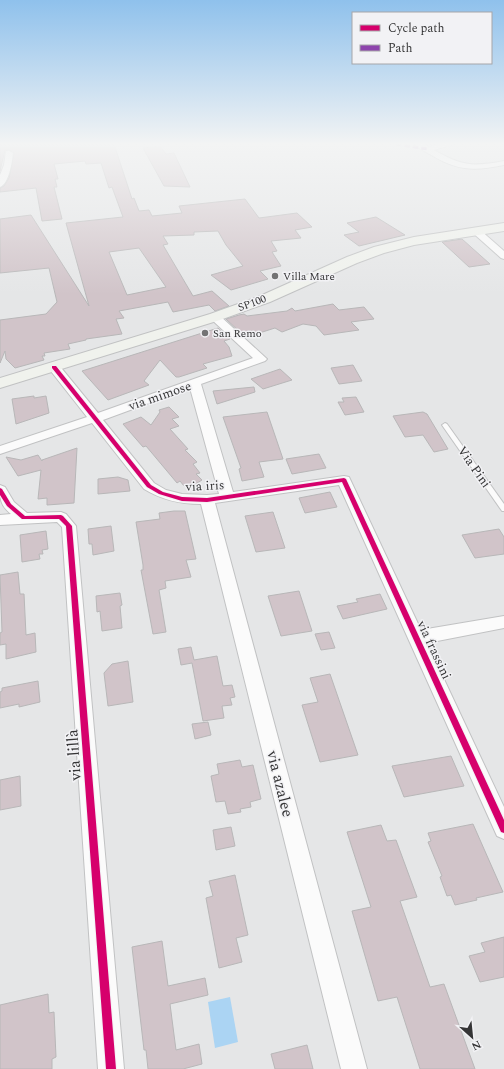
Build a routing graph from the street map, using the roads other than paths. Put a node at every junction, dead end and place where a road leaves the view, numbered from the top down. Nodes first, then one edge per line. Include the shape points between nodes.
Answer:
1 (504, 227) edge
2 (476, 231) junction
3 (504, 256) edge
4 (215, 317) junction
5 (54, 367) junction
6 (0, 383) edge
7 (195, 384) junction
8 (96, 418) junction
9 (445, 425) dead end
10 (0, 450) edge
11 (344, 480) joint
12 (0, 490) edge
13 (227, 497) junction
14 (207, 500) junction
15 (504, 509) edge
16 (24, 518) junction
17 (0, 520) edge
18 (504, 622) edge
19 (416, 638) junction
20 (504, 829) edge
21 (111, 1069) edge
22 (354, 1069) edge

1 - 2 main road, SP100 / SP100
2 - 3 street
2 - 4 main road, SP100 / SP100 via 414,241 379,250 265,299
4 - 5 main road, SP100 / SP100
4 - 7 street, via mimose via 261,359
5 - 6 main road, SP100 / SP100
5 - 8 street, via iris
7 - 8 street, via mimose
7 - 13 street
8 - 10 street, via mimose
8 - 14 street, via iris via 149,486 161,493 182,499
9 - 15 lane, Via Pini
11 - 13 street, via iris
11 - 19 street, via frassini
12 - 16 street via 9,505
13 - 14 street, via iris
14 - 22 street, via azalee
16 - 17 street, via lillà
16 - 21 street, via lillà via 61,518 69,526
18 - 19 street
19 - 20 street, via frassini

